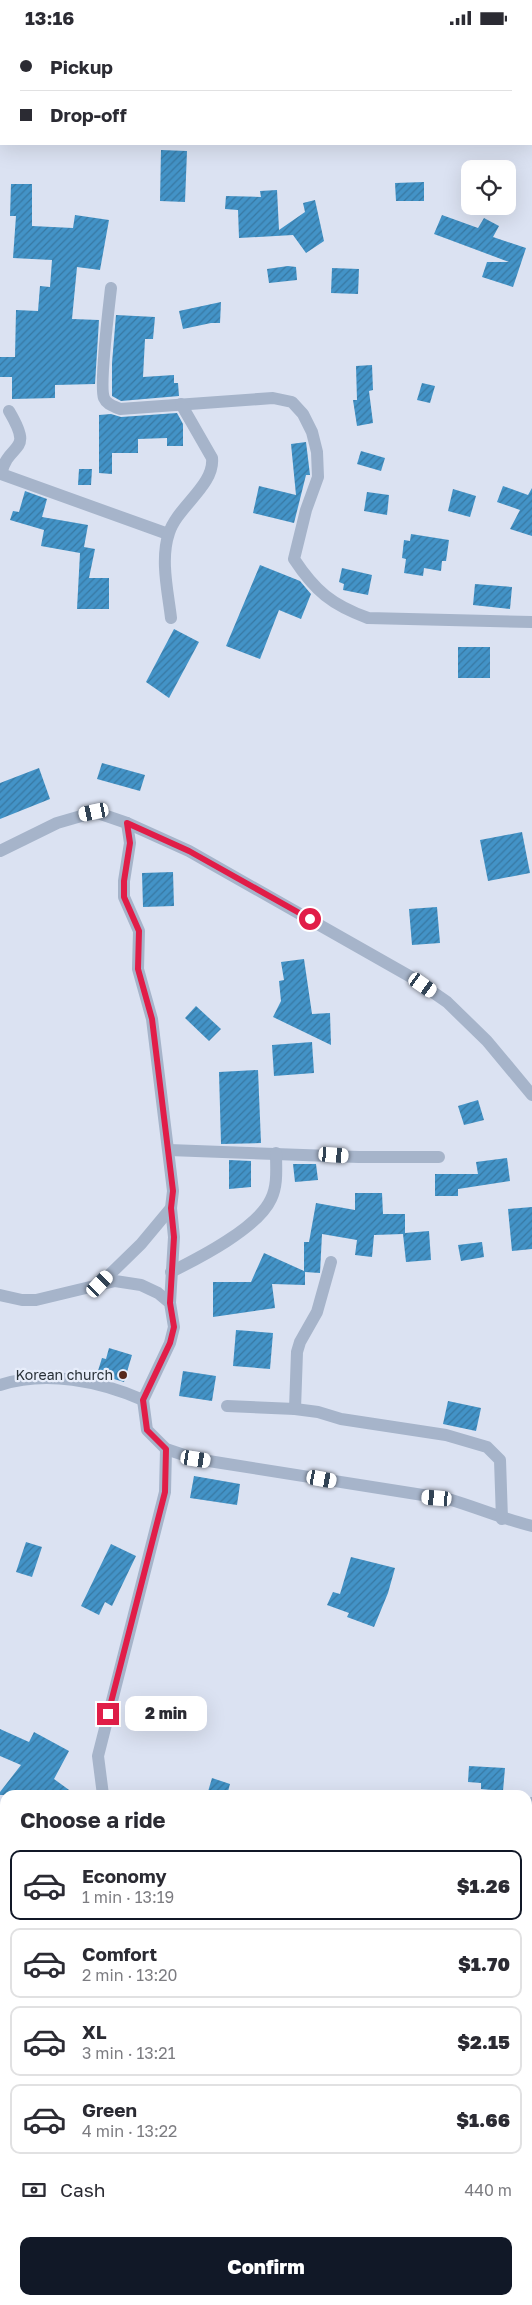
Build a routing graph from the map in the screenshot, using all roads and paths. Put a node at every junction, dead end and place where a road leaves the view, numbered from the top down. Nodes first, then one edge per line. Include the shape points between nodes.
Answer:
1 (111, 288) dead end
2 (181, 405) junction
3 (9, 411) dead end
4 (168, 534) junction
5 (170, 618) dead end
6 (532, 622) edge
7 (127, 823) junction
8 (0, 851) edge
9 (532, 1095) edge
10 (169, 1150) junction
11 (276, 1153) junction
12 (439, 1157) dead end
13 (171, 1208) junction
14 (331, 1262) dead end
15 (171, 1272) junction
16 (100, 1284) junction
17 (0, 1295) edge
18 (170, 1303) junction
19 (0, 1385) edge
20 (143, 1400) junction
21 (227, 1406) dead end
22 (295, 1409) junction
23 (166, 1449) junction
24 (502, 1519) junction
25 (532, 1526) edge
26 (102, 1790) edge

1 - 2 street via 104,398 108,404 120,409
2 - 4 street via 212,457 213,465 210,475 175,519
2 - 6 street via 273,398 292,402 303,414 314,439 318,477 294,559 321,593 343,609 368,618
3 - 4 street via 21,435 20,443 1,473
4 - 5 street via 166,565
7 - 8 street via 94,812 76,815
7 - 9 street via 189,851 411,977 447,1002 487,1041
7 - 10 street via 130,843 124,897 139,931 138,969 152,1019
10 - 11 street
10 - 13 street via 173,1191
11 - 12 street
11 - 15 street via 276,1185 271,1200 260,1213 210,1252
13 - 15 street via 174,1237
13 - 16 street via 141,1244
14 - 22 street via 317,1313 299,1347
15 - 18 street
16 - 17 street via 36,1300
16 - 18 street via 115,1281 141,1285
18 - 20 street via 174,1327 170,1343
19 - 20 street via 20,1379 92,1381
20 - 23 street via 147,1430
21 - 22 street
22 - 24 street via 446,1435 487,1447 500,1459
23 - 24 street via 196,1459 448,1499
23 - 26 street via 165,1492 98,1756
24 - 25 street

